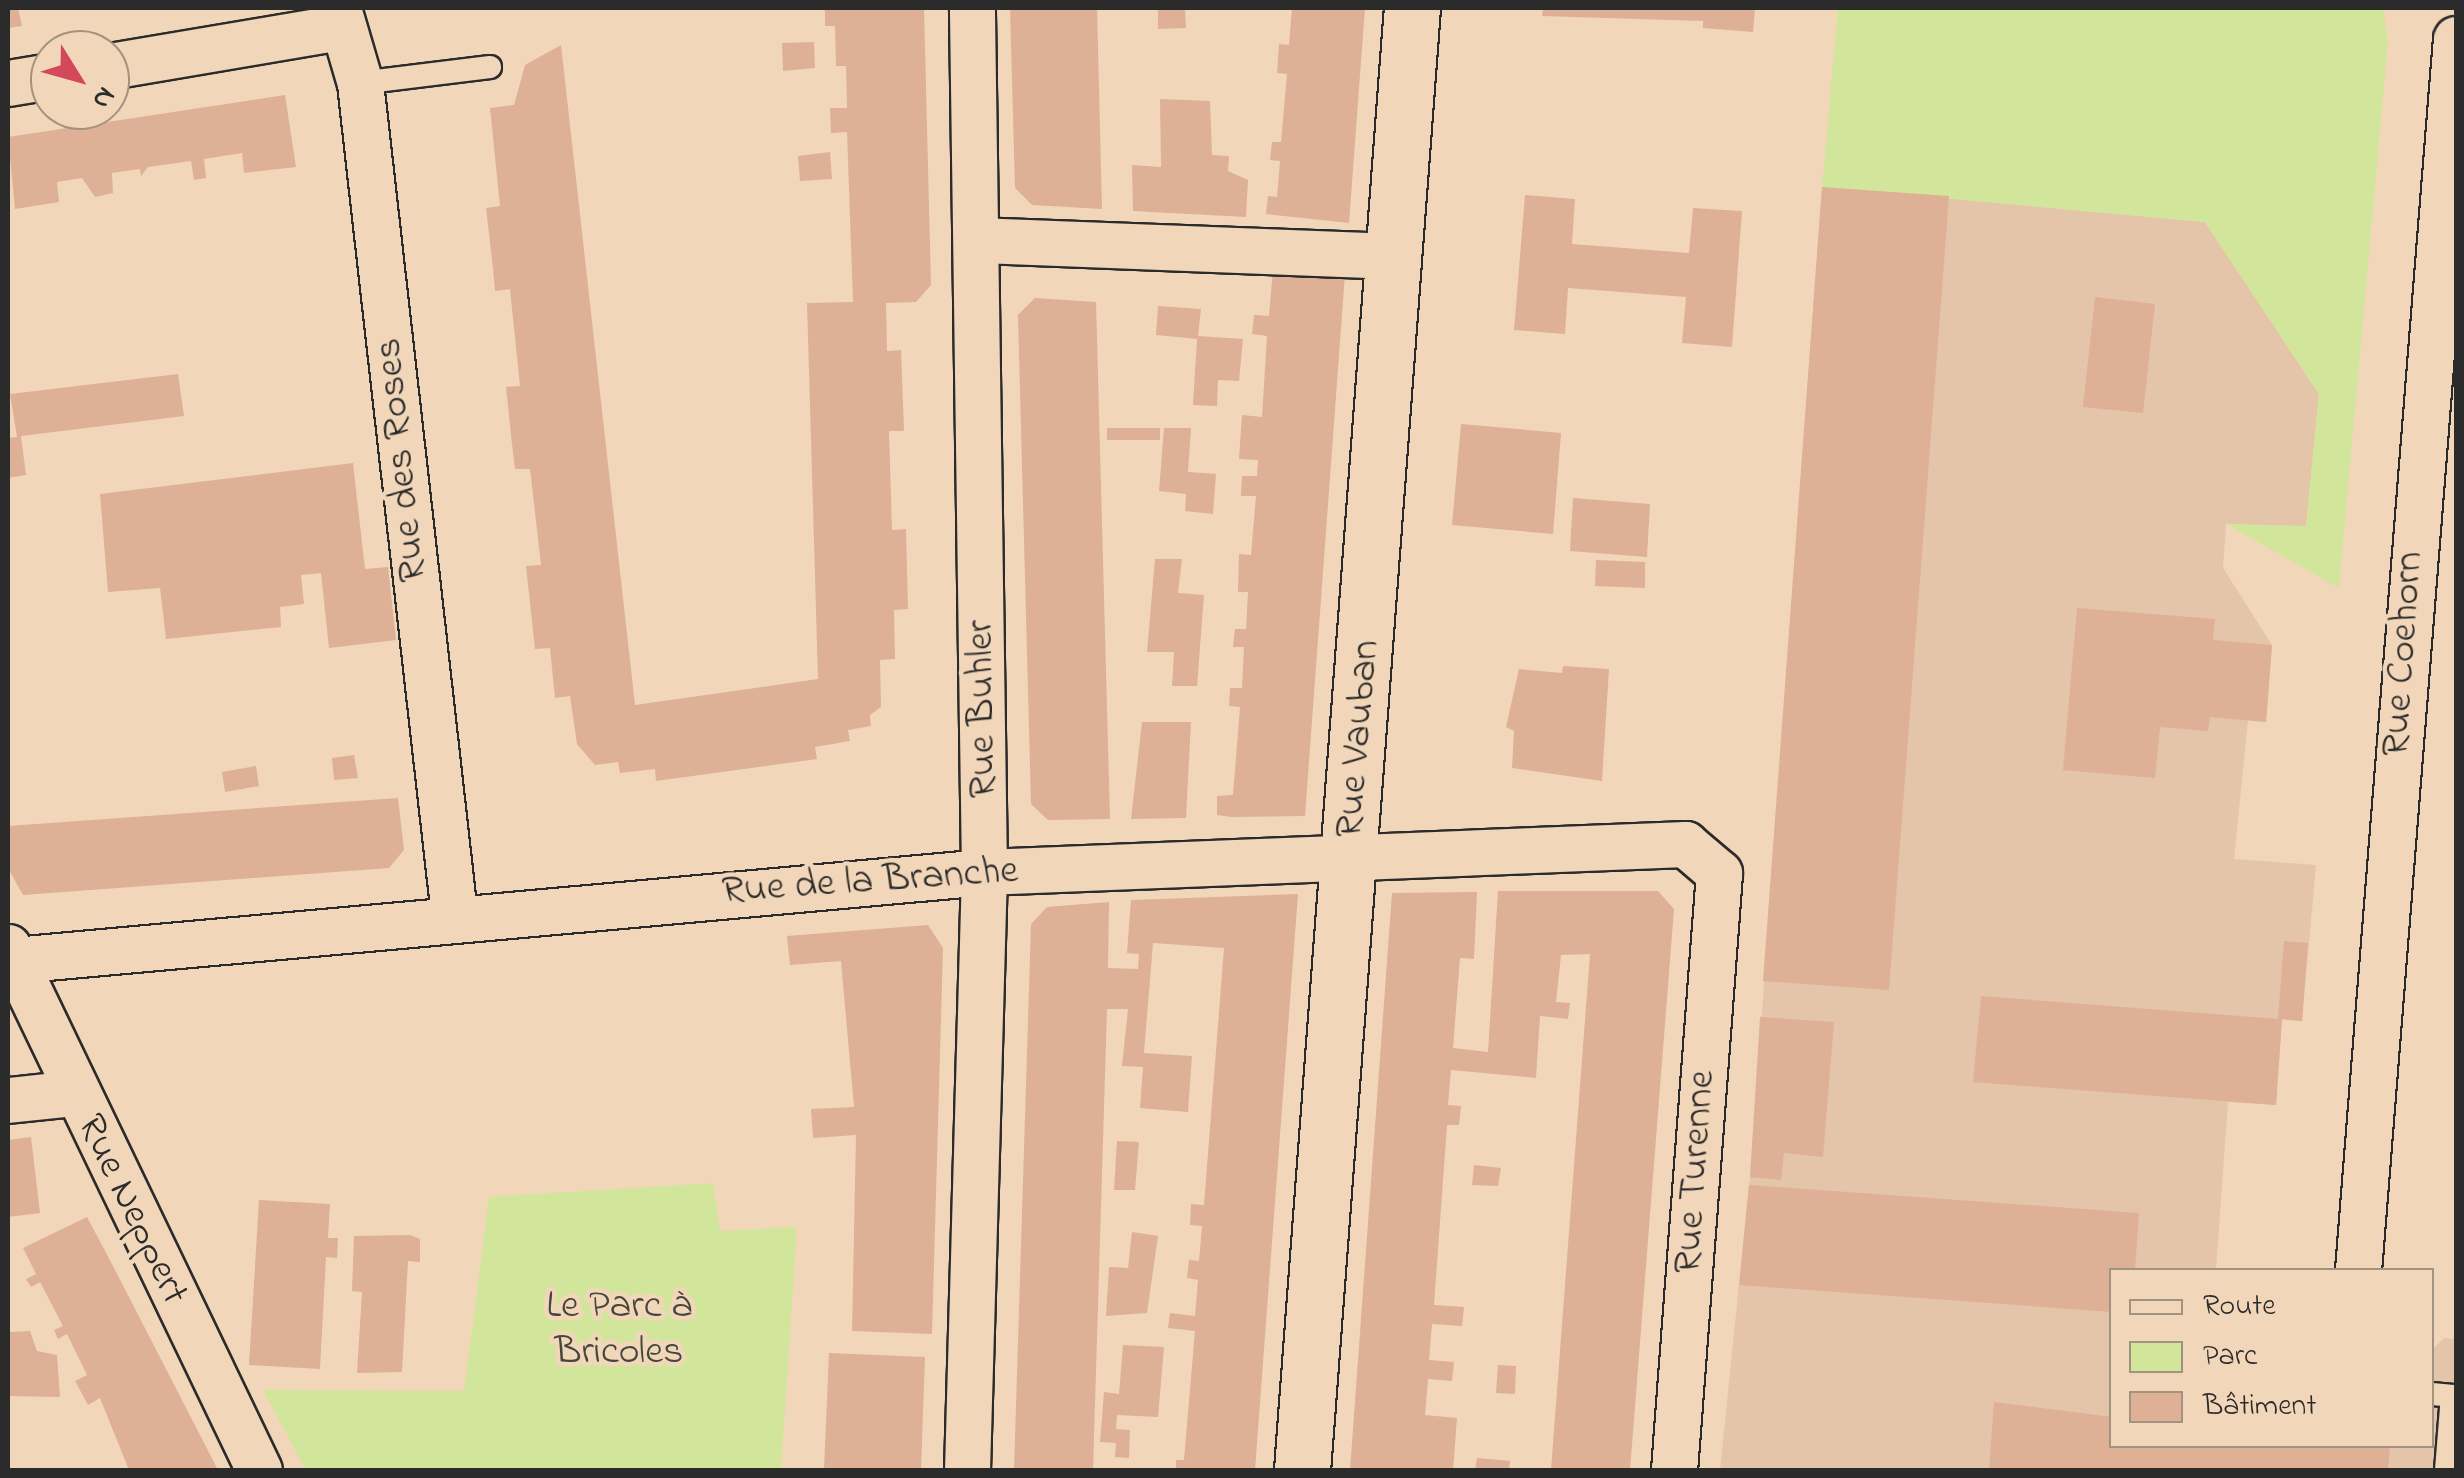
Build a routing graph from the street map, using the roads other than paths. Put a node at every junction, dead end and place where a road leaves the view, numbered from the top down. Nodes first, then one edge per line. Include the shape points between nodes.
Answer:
1 (972, 8) edge
2 (1412, 8) edge
3 (339, 17) edge
4 (2456, 39) edge
5 (130, 62) edge
6 (490, 67) dead end
7 (360, 83) junction
8 (978, 240) junction
9 (1398, 256) junction
10 (1350, 856) junction
11 (984, 872) junction
12 (1719, 873) joint
13 (454, 915) junction
14 (11, 953) edge
15 (73, 1092) junction
16 (8, 1100) edge
17 (2358, 1268) edge
18 (2447, 1395) edge
19 (260, 1470) edge
20 (967, 1470) edge
21 (1302, 1470) edge
22 (1674, 1470) edge
23 (2446, 1470) edge

1 - 8 street, Rue Buhler
2 - 9 main road, Rue Vauban
3 - 5 street
3 - 7 street, Rue des Roses
4 - 17 street, Rue Coehorn
6 - 7 lane
7 - 13 street, Rue des Roses
8 - 9 street
8 - 11 street, Rue Buhler
9 - 10 main road, Rue Vauban
10 - 11 street, Rue de la Branche
10 - 12 street, Rue de la Branche via 1685,844
10 - 21 main road, Rue Vauban
11 - 13 street, Rue de la Branche
11 - 20 street, Rue Buhler
12 - 22 street, Rue Turenne
13 - 14 street, Rue de la Branche
14 - 15 street, Rue Neppert
15 - 16 street
15 - 19 street, Rue Neppert
18 - 23 lane

